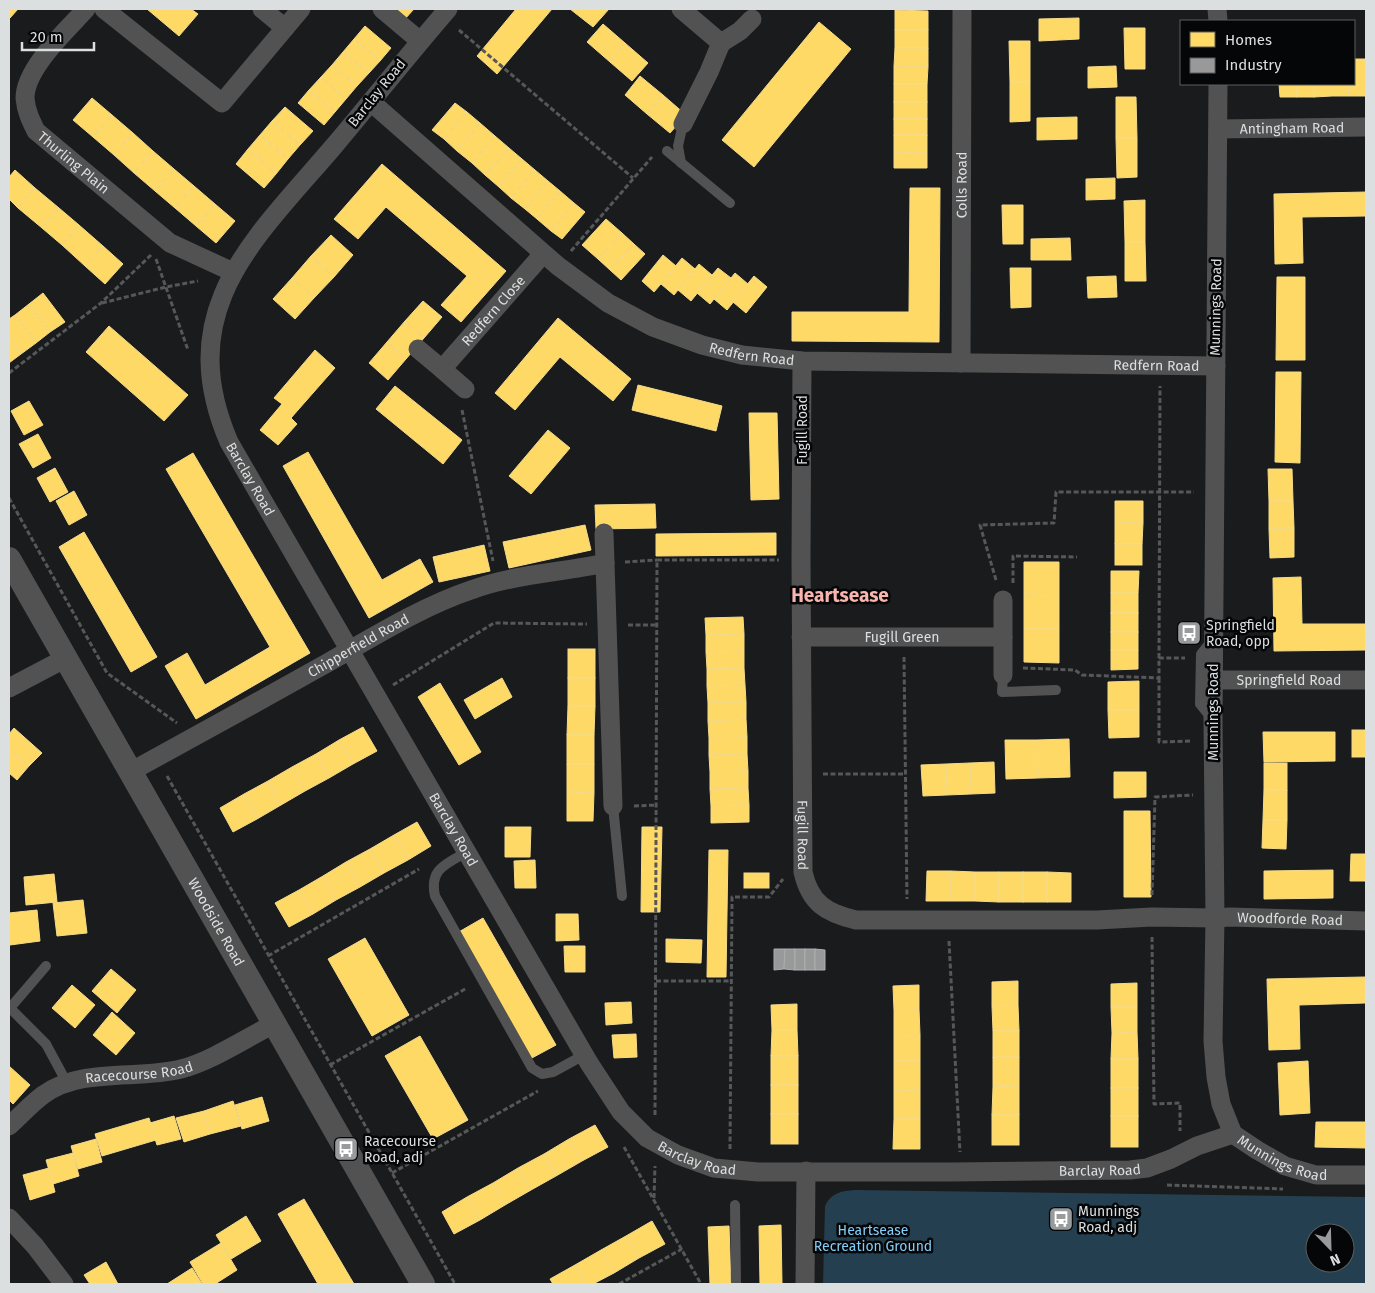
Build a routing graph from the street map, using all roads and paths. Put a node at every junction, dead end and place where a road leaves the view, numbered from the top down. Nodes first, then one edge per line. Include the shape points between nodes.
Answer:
1 (86, 9) edge
2 (104, 9) edge
3 (262, 9) edge
4 (302, 9) edge
5 (382, 9) edge
6 (681, 9) edge
7 (962, 9) edge
8 (445, 12) edge
9 (752, 19) dead end
10 (285, 28) junction
11 (420, 41) junction
12 (721, 43) junction
13 (1218, 85) edge
14 (371, 102) junction
15 (683, 124) joint
16 (1366, 127) edge
17 (1218, 129) junction
18 (667, 152) dead end
19 (652, 156) dead end
20 (681, 163) junction
21 (633, 178) junction
22 (730, 203) dead end
23 (543, 254) junction
24 (558, 266) junction
25 (233, 272) junction
26 (166, 287) junction
27 (102, 303) junction
28 (418, 350) dead end
29 (191, 359) dead end
30 (802, 361) junction
31 (961, 363) junction
32 (1160, 366) junction
33 (1216, 366) junction
34 (442, 369) junction
35 (9, 373) edge
36 (464, 389) joint
37 (1160, 492) junction
38 (1214, 492) junction
39 (9, 498) edge
40 (604, 533) dead end
41 (1077, 557) dead end
42 (9, 560) edge
43 (658, 560) junction
44 (801, 560) junction
45 (605, 563) junction
46 (497, 581) junction
47 (1013, 584) dead end
48 (1003, 600) joint
49 (606, 625) junction
50 (658, 626) junction
51 (801, 637) junction
52 (904, 637) junction
53 (1002, 637) junction
54 (1213, 638) junction
55 (350, 650) junction
56 (66, 658) junction
57 (1159, 658) junction
58 (1201, 658) junction
59 (1008, 671) junction
60 (1159, 678) junction
61 (1213, 680) junction
62 (1366, 680) edge
63 (9, 688) edge
64 (1056, 690) dead end
65 (376, 696) junction
66 (1213, 720) junction
67 (192, 738) junction
68 (1213, 740) junction
69 (157, 758) junction
70 (130, 772) junction
71 (801, 774) junction
72 (905, 774) junction
73 (1213, 795) junction
74 (613, 806) joint
75 (467, 852) junction
76 (420, 869) dead end
77 (802, 872) junction
78 (622, 896) dead end
79 (1152, 918) junction
80 (1215, 918) junction
81 (949, 920) junction
82 (908, 921) junction
83 (1366, 921) edge
84 (268, 956) junction
85 (46, 966) dead end
86 (482, 980) junction
87 (656, 981) junction
88 (731, 981) junction
89 (274, 1024) junction
90 (584, 1055) junction
91 (330, 1065) junction
92 (67, 1082) junction
93 (544, 1087) dead end
94 (9, 1126) edge
95 (1233, 1134) junction
96 (621, 1141) dead end
97 (655, 1143) junction
98 (1181, 1154) junction
99 (1147, 1168) junction
100 (730, 1170) junction
101 (806, 1171) junction
102 (952, 1172) junction
103 (392, 1173) junction
104 (1316, 1175) junction
105 (1366, 1175) edge
106 (654, 1198) junction
107 (735, 1205) dead end
108 (9, 1218) edge
109 (682, 1249) junction
110 (64, 1284) edge
111 (423, 1284) edge
112 (455, 1284) edge
113 (619, 1284) edge
114 (701, 1284) edge
115 (736, 1284) edge
116 (805, 1284) edge

1 - 25 street, Thurling Plain via 42,57 25,97 28,117 36,131 170,243
2 - 10 street via 222,103
3 - 10 street
4 - 10 street
5 - 11 street
6 - 12 street
7 - 31 street, Colls Road
8 - 11 street, Barclay Road
8 - 21 path
9 - 12 street
11 - 14 street, Barclay Road
12 - 15 street
13 - 17 street, Munnings Road
14 - 23 street, Redfern Road
14 - 25 street, Barclay Road via 267,224
15 - 20 lane via 678,146
16 - 17 street, Antingham Road
17 - 33 street, Munnings Road
18 - 20 lane
19 - 21 path
20 - 22 lane
21 - 24 path
23 - 24 street, Redfern Road
23 - 34 street, Redfern Close
24 - 30 street, Redfern Road via 608,303 653,327 742,355
25 - 26 path
25 - 55 street, Barclay Road via 212,327 209,356 219,418 229,442
26 - 27 path
26 - 27 path via 153,253
26 - 29 path
27 - 35 path
28 - 34 street
30 - 31 street, Redfern Road
30 - 44 street, Fugill Road
31 - 32 street, Redfern Road
32 - 33 street, Redfern Road
32 - 37 path
33 - 38 street, Munnings Road
34 - 36 street
36 - 46 path via 461,404
37 - 38 path
37 - 48 path via 1056,492 1054,523 980,525
37 - 57 path
38 - 54 street, Munnings Road
39 - 67 path via 107,673 184,728
40 - 45 street
41 - 47 path via 1013,556
42 - 56 street, Woodside Road
43 - 44 path
43 - 45 path
43 - 50 path
44 - 51 street, Fugill Road
45 - 46 street, Chipperfield Road
45 - 49 street
46 - 55 street, Chipperfield Road via 469,590
48 - 53 street
49 - 50 path
49 - 65 path via 494,623
49 - 74 street
50 - 87 path
51 - 52 street, Fugill Green
51 - 71 street, Fugill Road
52 - 53 street, Fugill Green
52 - 72 path
53 - 59 street
54 - 58 lane
54 - 61 street, Munnings Road
55 - 65 street, Barclay Road
55 - 67 street, Chipperfield Road
56 - 63 street
56 - 70 street, Woodside Road
57 - 58 path
57 - 60 path
58 - 66 lane via 1200,704
59 - 60 path via 1075,670 1082,675
59 - 64 lane via 1002,692
60 - 68 path via 1159,742
61 - 62 street, Springfield Road
61 - 66 street, Munnings Road
65 - 75 street, Barclay Road
66 - 68 street, Munnings Road
67 - 69 street, Chipperfield Road
68 - 73 street, Munnings Road
69 - 70 street, Chipperfield Road
69 - 84 path
70 - 89 street, Woodside Road
71 - 72 path
71 - 77 street, Fugill Road
72 - 82 path
73 - 79 path via 1155,797
73 - 80 street, Munnings Road
74 - 78 lane
75 - 86 lane via 435,874 432,886
75 - 90 street, Barclay Road
76 - 84 path
77 - 82 street, Fugill Road via 813,898 837,916 856,920
77 - 88 path via 789,870 768,897 732,897
79 - 80 street, Fugill Road
79 - 81 street, Fugill Road
79 - 98 path via 1154,1104 1180,1103
80 - 83 street, Woodforde Road
80 - 95 street, Munnings Road via 1213,1041 1216,1077 1221,1104
81 - 82 street, Fugill Road
81 - 102 path via 960,1134 960,1161
84 - 91 path
85 - 92 lane via 10,1008 46,1044
86 - 90 lane via 532,1068 542,1074 553,1072
86 - 91 path
87 - 88 path
87 - 97 path
88 - 100 path
89 - 92 street, Racecourse Road via 202,1062 180,1069
89 - 111 street, Woodside Road
90 - 97 street, Barclay Road via 621,1112
91 - 103 path
92 - 94 street, Racecourse Road via 44,1094
93 - 103 path
95 - 98 street, Barclay Road
95 - 104 street, Munnings Road via 1285,1166
96 - 106 path
97 - 100 street, Barclay Road via 714,1168
97 - 106 path
98 - 99 street, Barclay Road
99 - 102 street, Barclay Road
99 - 104 path via 1151,1184 1295,1190
100 - 101 street, Barclay Road
101 - 102 street, Barclay Road
101 - 116 street
103 - 112 path
104 - 105 street, Munnings Road
106 - 109 path
107 - 115 lane
108 - 110 street
109 - 113 path
109 - 114 path

